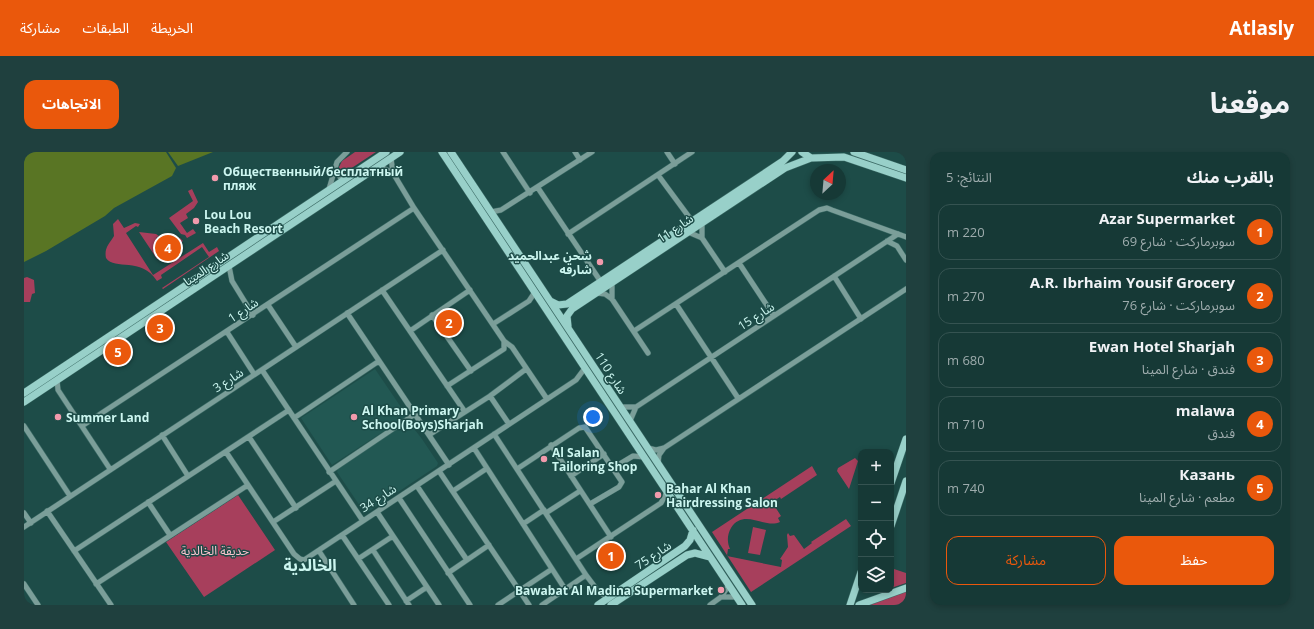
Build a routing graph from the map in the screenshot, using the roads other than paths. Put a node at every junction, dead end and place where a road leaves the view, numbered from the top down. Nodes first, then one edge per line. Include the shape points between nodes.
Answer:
1 (347, 152) edge
2 (400, 152) edge
3 (442, 152) edge
4 (451, 152) edge
5 (503, 152) edge
6 (575, 152) edge
7 (592, 152) edge
8 (667, 152) edge
9 (692, 152) edge
10 (792, 152) edge
11 (802, 152) edge
12 (854, 152) edge
13 (387, 154) edge
14 (817, 156) edge
15 (580, 160) junction
16 (675, 164) junction
17 (379, 166) junction
18 (335, 170) junction
19 (906, 170) edge
20 (372, 171) junction
21 (393, 174) junction
22 (658, 175) junction
23 (906, 178) edge
24 (345, 179) junction
25 (752, 181) junction
26 (538, 188) junction
27 (329, 190) junction
28 (530, 193) junction
29 (732, 203) junction
30 (414, 208) junction
31 (501, 210) junction
32 (491, 212) junction
33 (497, 220) junction
34 (692, 221) junction
35 (702, 223) junction
36 (885, 229) junction
37 (688, 232) junction
38 (568, 234) junction
39 (898, 234) junction
40 (906, 237) edge
41 (702, 238) junction
42 (887, 241) junction
43 (443, 250) junction
44 (645, 252) junction
45 (513, 259) junction
46 (906, 260) edge
47 (739, 263) junction
48 (229, 266) junction
49 (630, 271) junction
50 (219, 272) junction
51 (725, 272) junction
52 (834, 276) junction
53 (534, 277) junction
54 (232, 280) junction
55 (601, 282) junction
56 (612, 283) junction
57 (906, 289) edge
58 (382, 290) junction
59 (470, 290) junction
60 (535, 292) junction
61 (596, 293) junction
62 (612, 299) junction
63 (540, 300) junction
64 (550, 300) junction
65 (529, 301) junction
66 (676, 304) junction
67 (268, 305) junction
68 (347, 313) junction
69 (253, 315) junction
70 (432, 315) junction
71 (774, 316) junction
72 (861, 319) junction
73 (556, 323) junction
74 (493, 324) junction
75 (568, 328) junction
76 (410, 330) junction
77 (117, 331) junction
78 (634, 331) junction
79 (227, 332) junction
80 (504, 341) junction
81 (107, 347) junction
82 (296, 347) junction
83 (648, 353) dead end
84 (711, 356) junction
85 (379, 361) junction
86 (585, 368) junction
87 (526, 369) junction
88 (262, 370) junction
89 (471, 371) junction
90 (254, 374) junction
91 (592, 378) junction
92 (57, 380) junction
93 (576, 380) junction
94 (49, 385) junction
95 (448, 386) junction
96 (58, 390) junction
97 (24, 393) edge
98 (490, 396) junction
99 (738, 398) junction
100 (547, 399) junction
101 (24, 402) edge
102 (621, 407) junction
103 (636, 407) junction
104 (289, 410) junction
105 (465, 412) junction
106 (415, 414) junction
107 (294, 418) junction
108 (630, 421) junction
109 (509, 424) junction
110 (24, 426) edge
111 (82, 426) junction
112 (494, 434) junction
113 (162, 435) junction
114 (428, 435) junction
115 (249, 437) junction
116 (906, 440) edge
117 (551, 445) junction
118 (638, 447) junction
119 (474, 448) junction
120 (648, 448) junction
121 (664, 448) junction
122 (226, 452) junction
123 (604, 454) junction
124 (633, 456) junction
125 (644, 457) junction
126 (658, 464) junction
127 (449, 465) junction
128 (516, 468) junction
129 (613, 468) junction
130 (110, 469) junction
131 (486, 469) junction
132 (439, 471) junction
133 (329, 472) junction
134 (894, 474) edge
135 (188, 476) junction
136 (571, 476) junction
137 (906, 481) edge
138 (336, 482) junction
139 (248, 484) junction
140 (417, 486) junction
141 (453, 491) junction
142 (580, 491) junction
143 (667, 492) junction
144 (70, 496) junction
145 (399, 498) junction
146 (148, 502) junction
147 (661, 503) junction
148 (675, 503) junction
149 (590, 504) junction
150 (296, 508) junction
151 (47, 511) junction
152 (377, 512) junction
153 (545, 512) junction
154 (24, 513) edge
155 (363, 521) junction
156 (893, 521) edge
157 (273, 522) junction
158 (30, 523) junction
159 (523, 524) junction
160 (24, 527) edge
161 (693, 530) junction
162 (170, 535) junction
163 (342, 535) junction
164 (393, 536) junction
165 (611, 537) junction
166 (489, 545) junction
167 (686, 545) junction
168 (373, 550) junction
169 (319, 551) junction
170 (74, 552) junction
171 (692, 553) junction
172 (358, 559) junction
173 (576, 559) junction
174 (467, 560) junction
175 (712, 560) junction
176 (552, 569) junction
177 (448, 573) junction
178 (731, 574) junction
179 (586, 575) junction
180 (858, 581) edge
181 (24, 584) edge
182 (96, 584) junction
183 (729, 585) junction
184 (427, 587) junction
185 (906, 588) edge
186 (566, 590) junction
187 (894, 590) edge
188 (519, 591) junction
189 (598, 591) junction
190 (883, 593) edge
191 (721, 597) junction
192 (737, 597) junction
193 (610, 602) edge
194 (408, 603) edge
195 (599, 604) edge
196 (38, 605) edge
197 (111, 605) edge
198 (354, 605) edge
199 (389, 605) edge
200 (439, 605) edge
201 (470, 605) edge
202 (498, 605) edge
203 (529, 605) edge
204 (542, 605) edge
205 (710, 605) edge
206 (742, 605) edge
207 (752, 605) edge
208 (850, 605) edge
209 (859, 605) edge

1 - 18 street via 339,160
2 - 13 main road, شارع المينا
3 - 45 main road, شارع 110
4 - 32 main road, شارع 110
5 - 28 street
6 - 15 street
7 - 15 street
8 - 16 street
9 - 16 street
10 - 25 main road, شارع 11
11 - 14 main road
12 - 19 main road
13 - 17 main road, شارع المينا
13 - 20 main road via 372,166
13 - 21 street
13 - 24 main road, شارع المينا
14 - 23 main road via 844,157
14 - 29 main road, شارع 11 via 785,168
15 - 26 street
16 - 22 street
17 - 20 main road, شارع المينا
17 - 21 street
18 - 24 street
18 - 27 street
20 - 48 main road, شارع المينا
21 - 30 street
22 - 34 street
22 - 38 street
24 - 27 main road, شارع المينا
25 - 29 main road via 752,186
25 - 34 main road, شارع 11
26 - 28 street
26 - 38 street
27 - 77 main road, شارع المينا
28 - 31 street
29 - 35 main road, شارع 11
30 - 43 street
30 - 67 street, شارع 1
31 - 32 street
31 - 33 street
32 - 33 main road, شارع 110
33 - 53 main road, شارع 110
34 - 44 main road, شارع 11
35 - 37 main road, شارع 11
35 - 41 street
36 - 39 street
36 - 42 street
36 - 47 street via 823,208
37 - 41 street
37 - 49 main road, شارع 11
38 - 55 street
39 - 40 street
39 - 42 street, شارع 15
41 - 51 street
42 - 46 street via 897,246
42 - 52 street, شارع 15
43 - 58 street, شارع 3
43 - 59 street
44 - 49 main road via 644,257 632,265
44 - 55 main road, شارع 11
45 - 53 main road via 518,259
45 - 60 main road, شارع 110
47 - 51 street
47 - 71 street
48 - 50 main road, شارع المينا
48 - 54 street
49 - 56 main road, شارع 11
50 - 54 street
50 - 81 main road, شارع المينا
51 - 66 street
52 - 71 street, شارع 15
52 - 72 street
53 - 64 main road, شارع 110
54 - 69 street
55 - 64 main road, شارع 11 via 565,304 558,305
56 - 61 main road, شارع 11
56 - 62 street
57 - 72 street
58 - 68 street, شارع 3
58 - 76 street
59 - 70 street
59 - 74 street
60 - 63 main road, شارع 110
60 - 65 street
61 - 62 street via 605,294
61 - 75 main road, شارع 11 via 569,312
62 - 78 street
63 - 65 street
63 - 73 main road, شارع 110
64 - 75 main road, شارع 110
65 - 74 street
66 - 78 street
66 - 84 street
67 - 69 street, شارع 1
67 - 82 street
68 - 82 street, شارع 3
68 - 85 street
69 - 79 street, شارع 1
70 - 76 street
70 - 89 street
71 - 84 street, شارع 15
72 - 99 street
73 - 75 main road via 565,331
73 - 86 main road, شارع 110
74 - 80 street
75 - 102 main road, شارع 110
76 - 95 street
77 - 81 main road
77 - 97 main road, شارع المينا
78 - 83 street
79 - 90 street
79 - 111 street, شارع 1
80 - 87 street via 512,347
80 - 89 street via 504,349
81 - 92 main road, شارع المينا
82 - 88 street, شارع 3
84 - 99 street
84 - 103 street, شارع 15
85 - 106 street
85 - 107 street
86 - 91 main road, شارع 110
86 - 93 street, شارع 34
87 - 98 street
87 - 100 street
88 - 90 street, شارع 3
88 - 104 street
89 - 95 street
90 - 113 street, شارع 3
91 - 93 street, شارع 34
91 - 118 main road, شارع 110
92 - 94 main road, شارع المينا
92 - 96 street
93 - 100 street, شارع 34
94 - 96 street
94 - 101 main road, شارع المينا
95 - 105 street
96 - 111 street
98 - 105 street
98 - 109 street
99 - 121 street
100 - 109 street, شارع 34
102 - 103 street
102 - 108 main road, شارع 110
103 - 108 street
104 - 107 street
104 - 115 street
105 - 114 street
106 - 114 street
106 - 133 street
107 - 133 street
108 - 120 main road, شارع 110
109 - 112 street, شارع 34
110 - 144 street
111 - 130 street
112 - 119 street, شارع 34
112 - 128 street
113 - 130 street, شارع 3
113 - 135 street
114 - 127 street
115 - 122 street
115 - 150 street
116 - 134 main road
117 - 123 street via 579,428 587,428
117 - 128 street
117 - 136 street
118 - 124 street
118 - 125 main road, شارع 110
119 - 127 street, شارع 34
119 - 131 street
120 - 121 street
120 - 126 main road, شارع 110
121 - 126 street via 659,455
122 - 135 street
122 - 139 street, شارع 34
123 - 129 street
123 - 136 street
124 - 125 street
124 - 129 street
125 - 143 main road, شارع 110
126 - 178 main road, شارع 110
127 - 132 street, شارع 34
128 - 153 street
129 - 149 street via 619,476 617,488
130 - 144 street, شارع 3
131 - 141 street
131 - 159 street
132 - 140 street, شارع 34
132 - 141 street
133 - 138 street
135 - 146 street
136 - 142 street
137 - 156 main road
138 - 150 street
138 - 155 street
139 - 157 street, شارع 34
139 - 162 street
140 - 145 street, شارع 34
140 - 174 street
141 - 166 street
142 - 149 street
142 - 153 street
143 - 147 street
143 - 148 main road, شارع 110
144 - 151 street, شارع 3
145 - 152 street, شارع 34
145 - 177 street
146 - 162 street
146 - 170 street
147 - 148 street
147 - 165 street
148 - 161 main road, شارع 110
149 - 165 street
150 - 157 street
151 - 158 street, شارع 3
151 - 170 street
152 - 155 street, شارع 34
152 - 164 street
153 - 159 street
153 - 173 street
154 - 158 street
155 - 163 street, شارع 34
157 - 169 street, شارع 34 via 298,559 304,560
158 - 160 street, شارع 3
159 - 176 street
161 - 167 main road, شارع 75
161 - 175 main road, شارع 110
162 - 182 street
163 - 169 street, شارع 34
163 - 172 street
164 - 168 street
164 - 184 street
165 - 173 street
166 - 174 street
166 - 188 street
167 - 171 main road via 692,548
167 - 193 main road, شارع 75
168 - 172 street
168 - 194 street
169 - 198 street
170 - 182 street
171 - 175 main road
171 - 193 main road, شارع 75
172 - 199 street
173 - 179 street
174 - 177 street
175 - 178 main road via 720,565 727,575
175 - 183 main road, شارع 110
176 - 186 street
176 - 188 street
177 - 201 street
178 - 207 main road, شارع 110
179 - 186 street
179 - 189 street
180 - 208 main road
181 - 196 street
182 - 197 street
183 - 191 street
183 - 192 main road, شارع 110
184 - 194 street
184 - 200 street
185 - 187 main road
186 - 204 street
188 - 202 street
188 - 203 street
189 - 193 street
189 - 195 street
190 - 209 main road
191 - 192 street
191 - 205 street
192 - 206 main road, شارع 110
193 - 195 main road, شارع 75

